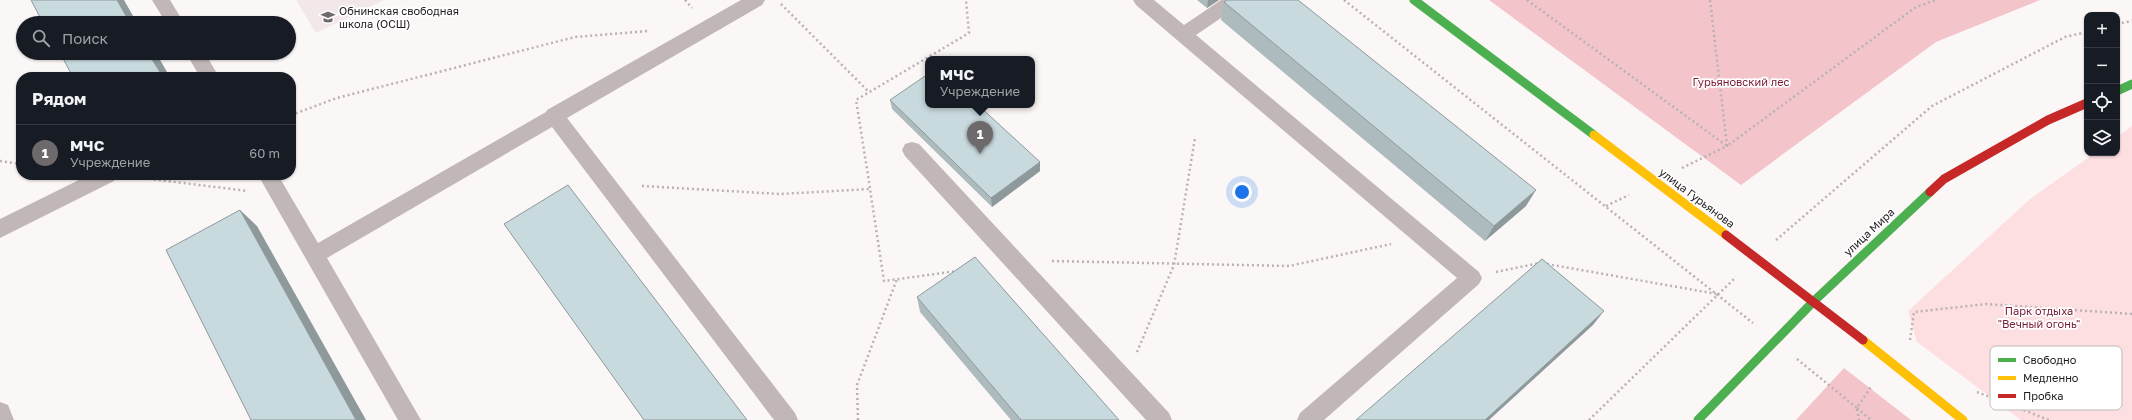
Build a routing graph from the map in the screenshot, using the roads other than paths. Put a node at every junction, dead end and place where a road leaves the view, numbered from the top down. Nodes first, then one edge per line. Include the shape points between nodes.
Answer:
1 (160, 0) edge
2 (756, 0) edge
3 (1142, 0) edge
4 (1234, 0) edge
5 (1414, 0) edge
6 (170, 16) edge
7 (1183, 35) junction
8 (199, 60) edge
9 (207, 72) edge
10 (2132, 84) edge
11 (2120, 90) edge
12 (2084, 104) edge
13 (554, 115) junction
14 (912, 150) dead end
15 (97, 180) edge
16 (271, 180) edge
17 (0, 229) edge
18 (315, 255) junction
19 (1814, 301) junction
20 (0, 412) edge
21 (3, 420) edge
22 (410, 420) edge
23 (787, 420) edge
24 (1161, 420) edge
25 (1308, 420) edge
26 (1698, 420) edge
27 (1963, 420) edge

1 - 6 lane
2 - 13 lane
3 - 7 lane
4 - 7 lane
5 - 19 street, улица Гурьянова
7 - 25 lane via 1472,278
8 - 9 lane
10 - 11 street
12 - 19 street, улица Мира via 2048,120 1944,179
13 - 18 lane
13 - 23 lane
14 - 24 lane
15 - 17 lane
16 - 18 lane
18 - 22 lane
19 - 26 street, улица Мира
19 - 27 street, улица Гурьянова
20 - 21 lane

